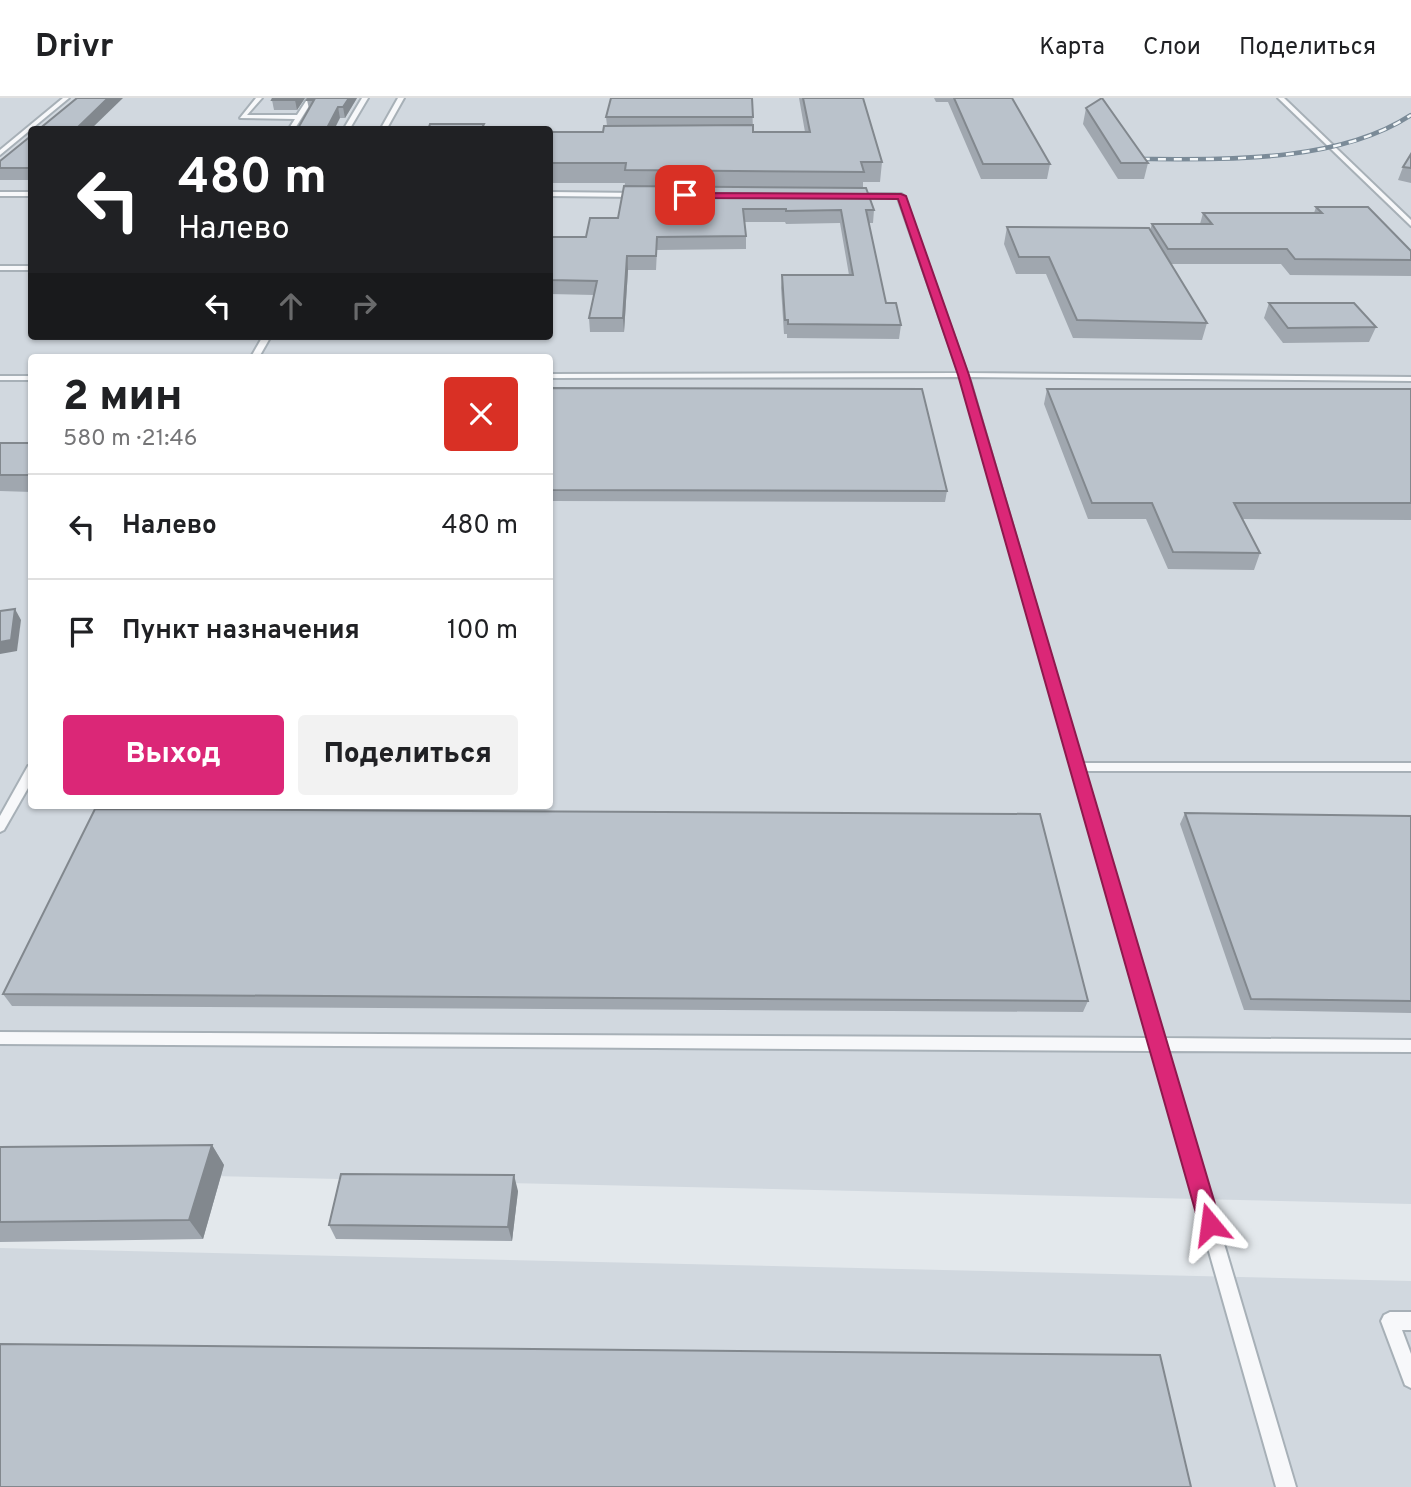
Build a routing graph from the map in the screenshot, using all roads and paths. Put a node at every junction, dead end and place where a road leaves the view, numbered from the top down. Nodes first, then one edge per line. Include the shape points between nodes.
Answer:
1 (66, 98) edge
2 (259, 98) edge
3 (312, 98) edge
4 (365, 98) edge
5 (401, 98) edge
6 (1282, 98) edge
7 (298, 117) junction
8 (32, 126) edge
9 (293, 126) edge
10 (348, 126) edge
11 (385, 126) edge
12 (28, 130) edge
13 (0, 153) edge
14 (0, 194) edge
15 (28, 194) edge
16 (553, 194) edge
17 (644, 195) edge
18 (834, 196) edge
19 (1411, 224) edge
20 (0, 268) edge
21 (28, 268) edge
22 (964, 375) junction
23 (553, 376) edge
24 (0, 378) edge
25 (28, 378) edge
26 (1411, 379) edge
27 (1077, 767) junction
28 (1411, 767) edge
29 (28, 776) edge
30 (0, 828) edge
31 (0, 1038) edge
32 (1158, 1044) junction
33 (1411, 1046) edge
34 (1411, 1321) edge
35 (1411, 1380) edge
36 (1286, 1487) edge

1 - 8 lane
2 - 7 lane via 242,117
3 - 7 lane
4 - 10 lane
5 - 11 lane
6 - 19 lane
7 - 9 lane
12 - 13 lane
14 - 15 lane
16 - 17 lane
18 - 22 lane via 901,196
20 - 21 lane
22 - 23 lane
22 - 26 lane
22 - 27 lane
24 - 25 lane
27 - 28 lane
27 - 32 lane
29 - 30 lane
31 - 32 lane
32 - 33 lane
32 - 36 lane
34 - 35 lane via 1390,1321

